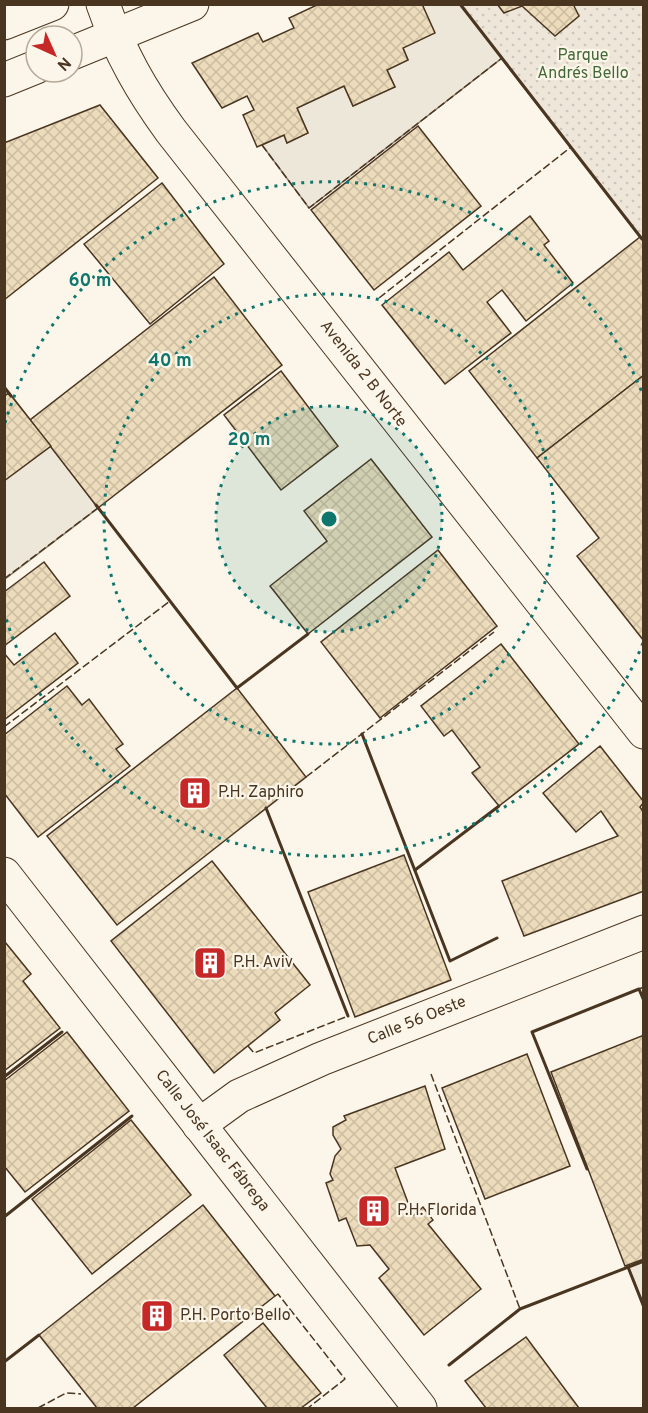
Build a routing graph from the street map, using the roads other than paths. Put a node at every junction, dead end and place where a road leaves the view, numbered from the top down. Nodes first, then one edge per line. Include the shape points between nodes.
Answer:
1 (52, 4) edge
2 (103, 4) edge
3 (192, 4) edge
4 (4, 23) edge
5 (114, 37) junction
6 (84, 48) edge
7 (24, 72) edge
8 (4, 80) edge
9 (644, 732) edge
10 (4, 874) edge
11 (644, 932) edge
12 (199, 1125) junction
13 (420, 1408) edge

1 - 4 street
2 - 5 street, Avenida 2 B Norte
3 - 5 street
5 - 6 street
5 - 9 street, Avenida 2 B Norte via 141,89 171,131
7 - 8 street
10 - 12 street, Calle José Isaac Fábrega
11 - 12 street, Calle 56 Oeste via 321,1059 239,1096
12 - 13 street, Calle José Isaac Fábrega

